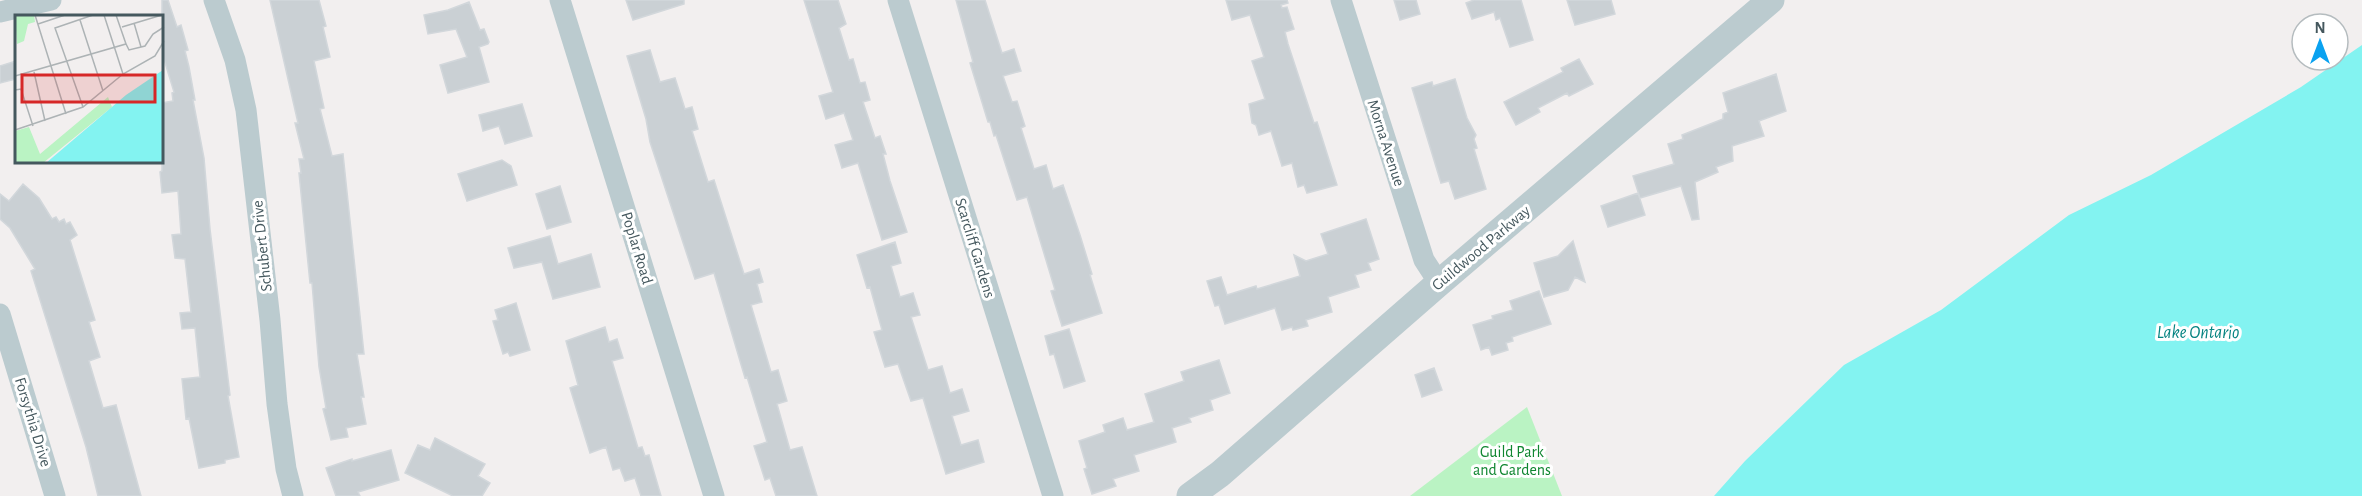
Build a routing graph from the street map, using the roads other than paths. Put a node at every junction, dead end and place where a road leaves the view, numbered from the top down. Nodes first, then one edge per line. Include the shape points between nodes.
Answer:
1 (51, 0) edge
2 (214, 0) edge
3 (560, 0) edge
4 (898, 0) edge
5 (1341, 0) edge
6 (1771, 0) edge
7 (0, 12) edge
8 (1439, 283) junction
9 (0, 314) edge
10 (55, 496) edge
11 (293, 496) edge
12 (714, 496) edge
13 (1053, 496) edge
14 (1190, 496) edge

1 - 7 street
2 - 11 street, Schubert Drive via 235,60 246,110 277,404
3 - 12 street, Poplar Road
4 - 13 street, Scarcliff Gardens
5 - 8 street, Morna Avenue via 1424,260
6 - 8 street, Guildwood Parkway
8 - 14 street, Guildwood Parkway
9 - 10 street, Forsythia Drive

